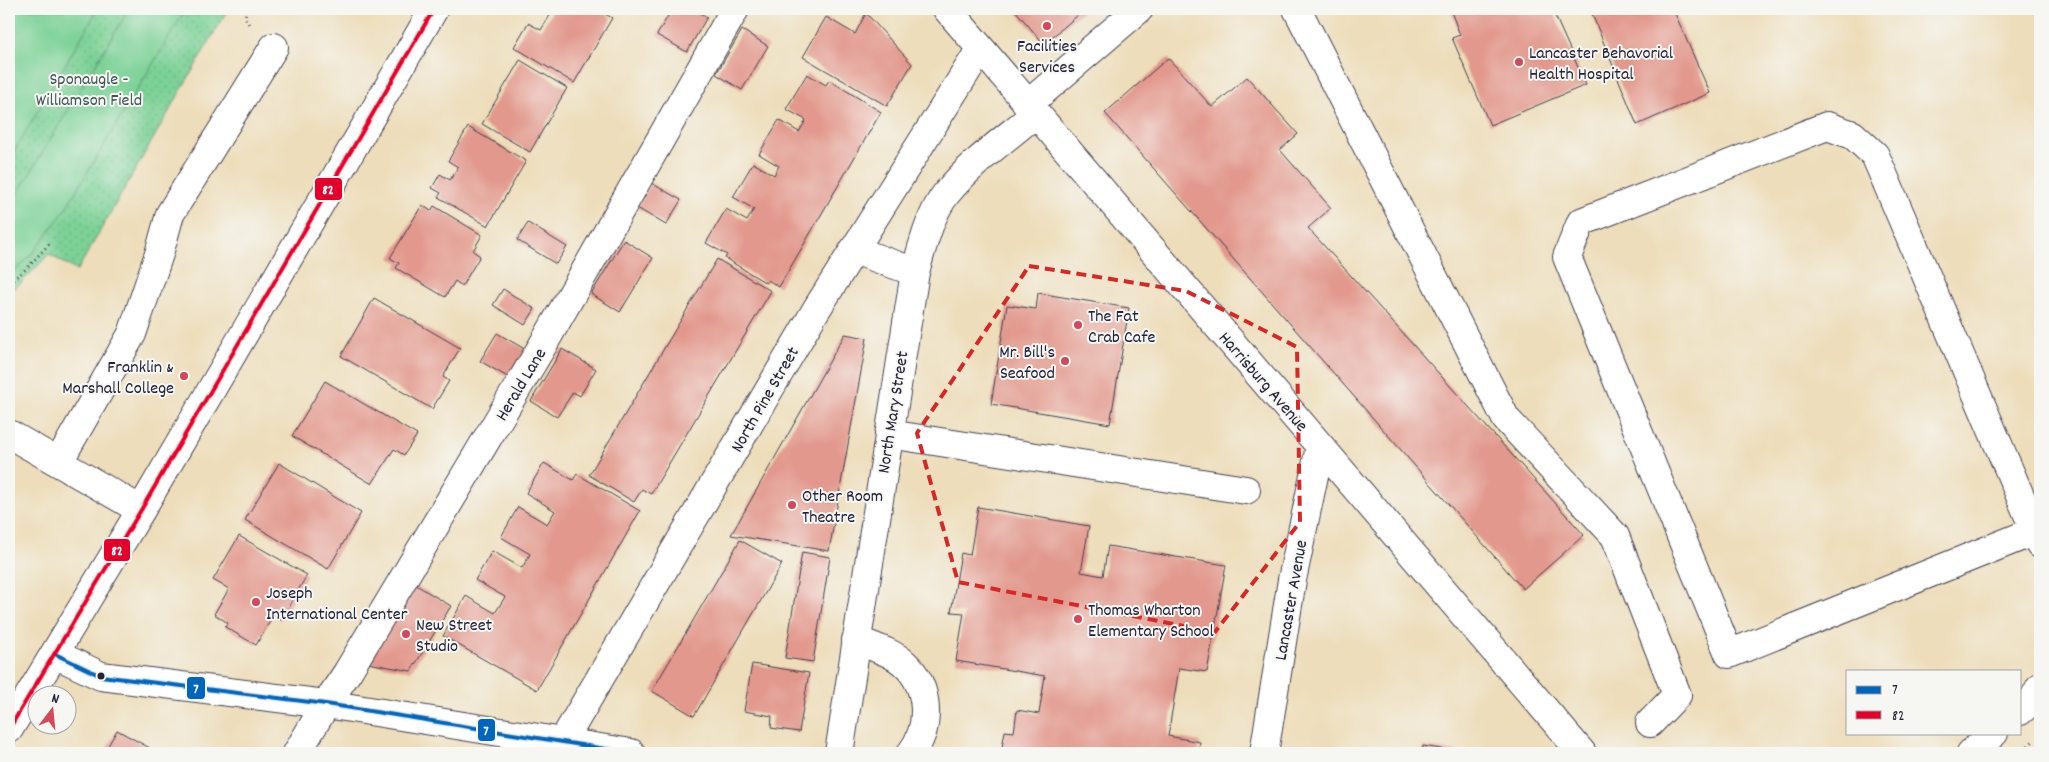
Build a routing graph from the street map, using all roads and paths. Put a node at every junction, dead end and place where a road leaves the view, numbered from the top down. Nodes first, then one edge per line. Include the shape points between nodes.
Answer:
1 (434, 9) edge
2 (735, 9) edge
3 (947, 9) edge
4 (1139, 9) edge
5 (1297, 9) edge
6 (274, 48) dead end
7 (980, 50) junction
8 (1031, 110) junction
9 (51, 242) dead end
10 (854, 250) junction
11 (914, 272) junction
12 (9, 283) edge
13 (9, 434) edge
14 (890, 434) junction
15 (1320, 447) junction
16 (58, 461) junction
17 (1246, 490) dead end
18 (140, 510) junction
19 (2038, 538) edge
20 (856, 640) junction
21 (55, 654) junction
22 (2040, 687) edge
23 (326, 704) junction
24 (2022, 709) edge
25 (1650, 724) dead end
26 (9, 729) edge
27 (1993, 734) edge
28 (560, 748) edge
29 (297, 753) edge
30 (631, 753) edge
31 (839, 753) edge
32 (911, 753) edge
33 (1264, 753) edge
34 (1582, 753) edge
35 (1970, 753) edge

1 - 18 street
2 - 23 street, Herald Lane via 540,350
3 - 7 street, Harrisburg Avenue
4 - 8 street, North Mary Street
5 - 25 street via 1506,419 1615,536 1677,696
6 - 16 street via 170,214 132,334
7 - 8 street, Harrisburg Avenue
7 - 10 street, North Pine Street
8 - 11 street, North Mary Street via 946,195 926,232
8 - 15 street, Harrisburg Avenue
9 - 12 path
10 - 11 street
10 - 28 street, North Pine Street
11 - 14 street, North Mary Street
13 - 16 street
14 - 17 street
14 - 20 street, North Mary Street
15 - 33 street, Lancaster Avenue via 1292,580
15 - 34 street, Harrisburg Avenue
16 - 18 street
18 - 21 street
19 - 19 street via 1729,654 1567,257 1581,222 1827,126 1853,135 1875,155
20 - 31 street, North Mary Street
20 - 32 street via 887,652 905,664 918,680 925,705 924,731
21 - 23 street via 101,676
21 - 26 street
22 - 24 street via 2033,700
23 - 28 street
23 - 29 street, Herald Lane
27 - 35 street
28 - 30 street

